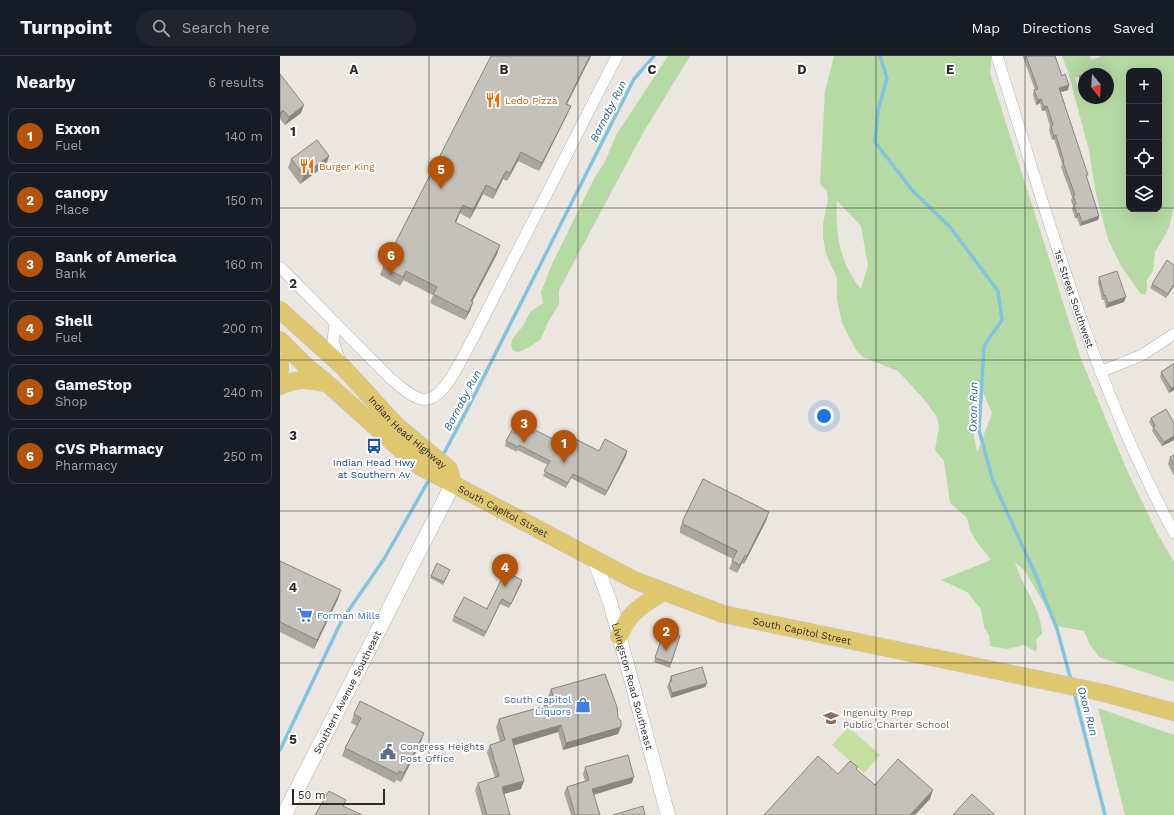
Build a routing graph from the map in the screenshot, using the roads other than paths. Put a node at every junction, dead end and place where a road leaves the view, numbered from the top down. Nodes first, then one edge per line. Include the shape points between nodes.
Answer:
1 (617, 56) edge
2 (997, 56) edge
3 (280, 267) edge
4 (280, 310) edge
5 (335, 323) junction
6 (1174, 334) edge
7 (280, 340) edge
8 (280, 363) edge
9 (342, 366) junction
10 (280, 371) edge
11 (1100, 372) junction
12 (328, 384) junction
13 (280, 386) edge
14 (448, 478) junction
15 (1174, 533) edge
16 (594, 559) junction
17 (663, 592) junction
18 (619, 636) junction
19 (1174, 712) edge
20 (284, 815) edge
21 (668, 815) edge

1 - 5 street via 470,344 444,389 434,397 420,399 406,391
2 - 11 street, 1st Street Southwest
3 - 5 street
4 - 9 main road, Indian Head Highway
5 - 9 street via 334,345
6 - 11 street via 1142,355
7 - 12 main road, Indian Head Highway
8 - 10 main road
9 - 14 main road, Indian Head Highway
11 - 15 street, 1st Street Southwest via 1132,448
12 - 13 main road via 304,379 293,380
12 - 14 main road, Indian Head Highway via 418,466
14 - 16 main road, South Capitol Street
14 - 20 main road, Southern Avenue Southeast
16 - 17 main road, South Capitol Street
16 - 18 street, Livingston Road Southeast
17 - 18 main road via 632,613
17 - 19 main road, South Capitol Street via 724,614 1040,680
18 - 21 street, Livingston Road Southeast

